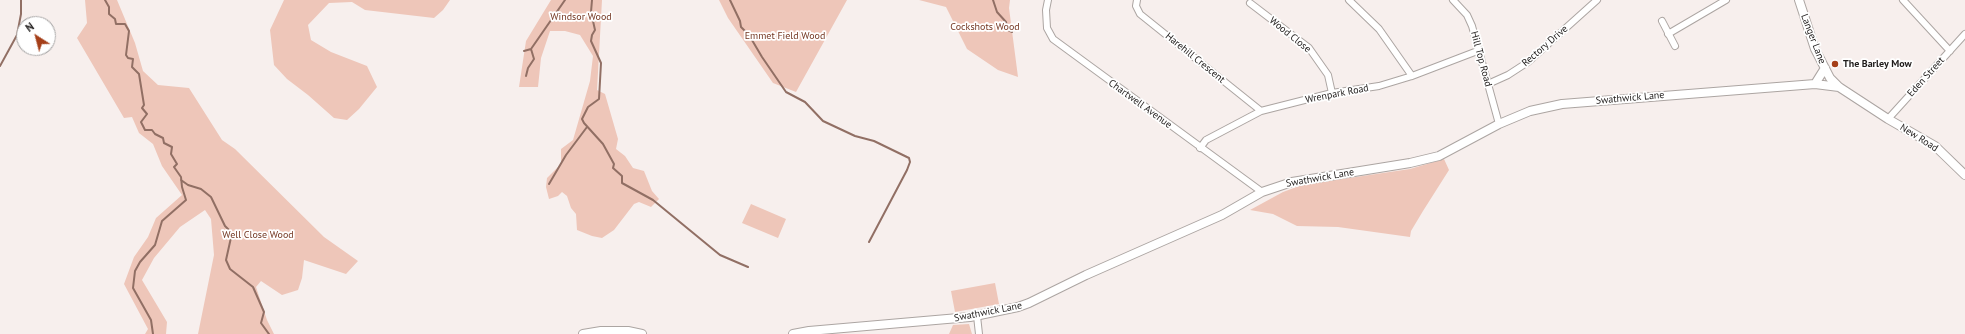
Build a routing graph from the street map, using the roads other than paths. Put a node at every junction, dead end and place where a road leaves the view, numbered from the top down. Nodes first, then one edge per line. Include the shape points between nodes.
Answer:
1 (1048, 0) edge
2 (1137, 0) edge
3 (1349, 0) edge
4 (1453, 0) edge
5 (1597, 0) edge
6 (1726, 0) edge
7 (1798, 0) edge
8 (1903, 0) edge
9 (1250, 3) dead end
10 (1662, 21) dead end
11 (1668, 34) junction
12 (1965, 34) edge
13 (1675, 46) dead end
14 (1480, 50) junction
15 (1950, 51) junction
16 (1825, 68) junction
17 (1412, 76) junction
18 (1488, 84) junction
19 (1815, 84) junction
20 (1838, 87) junction
21 (1332, 93) junction
22 (1260, 111) junction
23 (1888, 119) junction
24 (1499, 124) junction
25 (1200, 148) junction
26 (1965, 175) edge
27 (1262, 192) junction
28 (977, 316) junction
29 (583, 334) edge
30 (642, 334) edge
31 (793, 334) edge
32 (978, 334) edge

1 - 25 street, Chartwell Avenue via 1047,28 1052,39
2 - 22 street, Harehill Crescent via 1136,6 1140,14
3 - 17 street via 1378,29
4 - 14 street, Hill Top Road via 1467,14
5 - 18 street, Rectory Drive via 1528,62
6 - 11 street
7 - 16 street, Langer Lane
8 - 15 street
9 - 21 street, Wood Close via 1309,48 1328,75
10 - 11 street
11 - 13 street
12 - 15 street, Eden Street
14 - 17 street, Wrenpark Road
14 - 18 street, Hill Top Road
15 - 23 street, Eden Street
16 - 19 street
16 - 20 street, Langer Lane
17 - 21 street, Wrenpark Road via 1379,86
18 - 24 street, Hill Top Road
19 - 20 street, Swathwick Lane
19 - 24 street, Swathwick Lane via 1562,104 1530,112
20 - 23 street, Langer Lane
21 - 22 street, Wrenpark Road
22 - 25 street, Wrenpark Road via 1206,140
23 - 26 street, New Road via 1935,146
24 - 27 street, Swathwick Lane via 1439,156 1292,182
25 - 27 street, Chartwell Avenue
27 - 28 street, Swathwick Lane via 1222,215 1029,303
28 - 31 street, Swathwick Lane
28 - 32 street
29 - 30 street via 601,331

